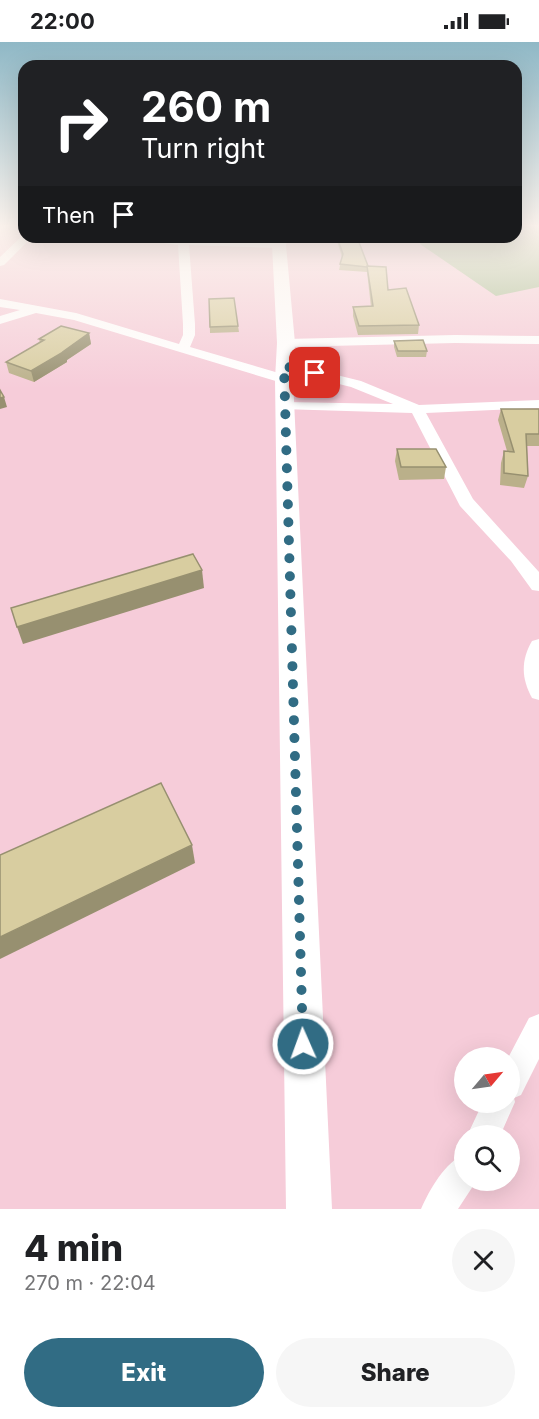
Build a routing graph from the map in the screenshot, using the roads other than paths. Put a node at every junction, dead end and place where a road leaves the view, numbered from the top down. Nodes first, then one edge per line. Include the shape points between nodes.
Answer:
1 (186, 279) edge
2 (281, 279) edge
3 (0, 303) edge
4 (39, 309) junction
5 (0, 320) edge
6 (539, 340) edge
7 (183, 349) junction
8 (285, 373) junction
9 (539, 404) edge
10 (417, 409) junction
11 (539, 585) edge
12 (539, 646) edge
13 (539, 692) edge
14 (539, 1028) edge
15 (520, 1065) edge
16 (454, 1186) edge
17 (309, 1209) edge
18 (438, 1209) edge

1 - 7 street via 189,335
2 - 8 street
3 - 4 street
4 - 5 street
4 - 7 street
6 - 8 street via 455,339
7 - 8 street
8 - 10 street
8 - 10 street via 356,384
8 - 17 street
9 - 10 street
10 - 11 street via 466,502
12 - 13 street via 532,659
14 - 15 street
16 - 18 street

